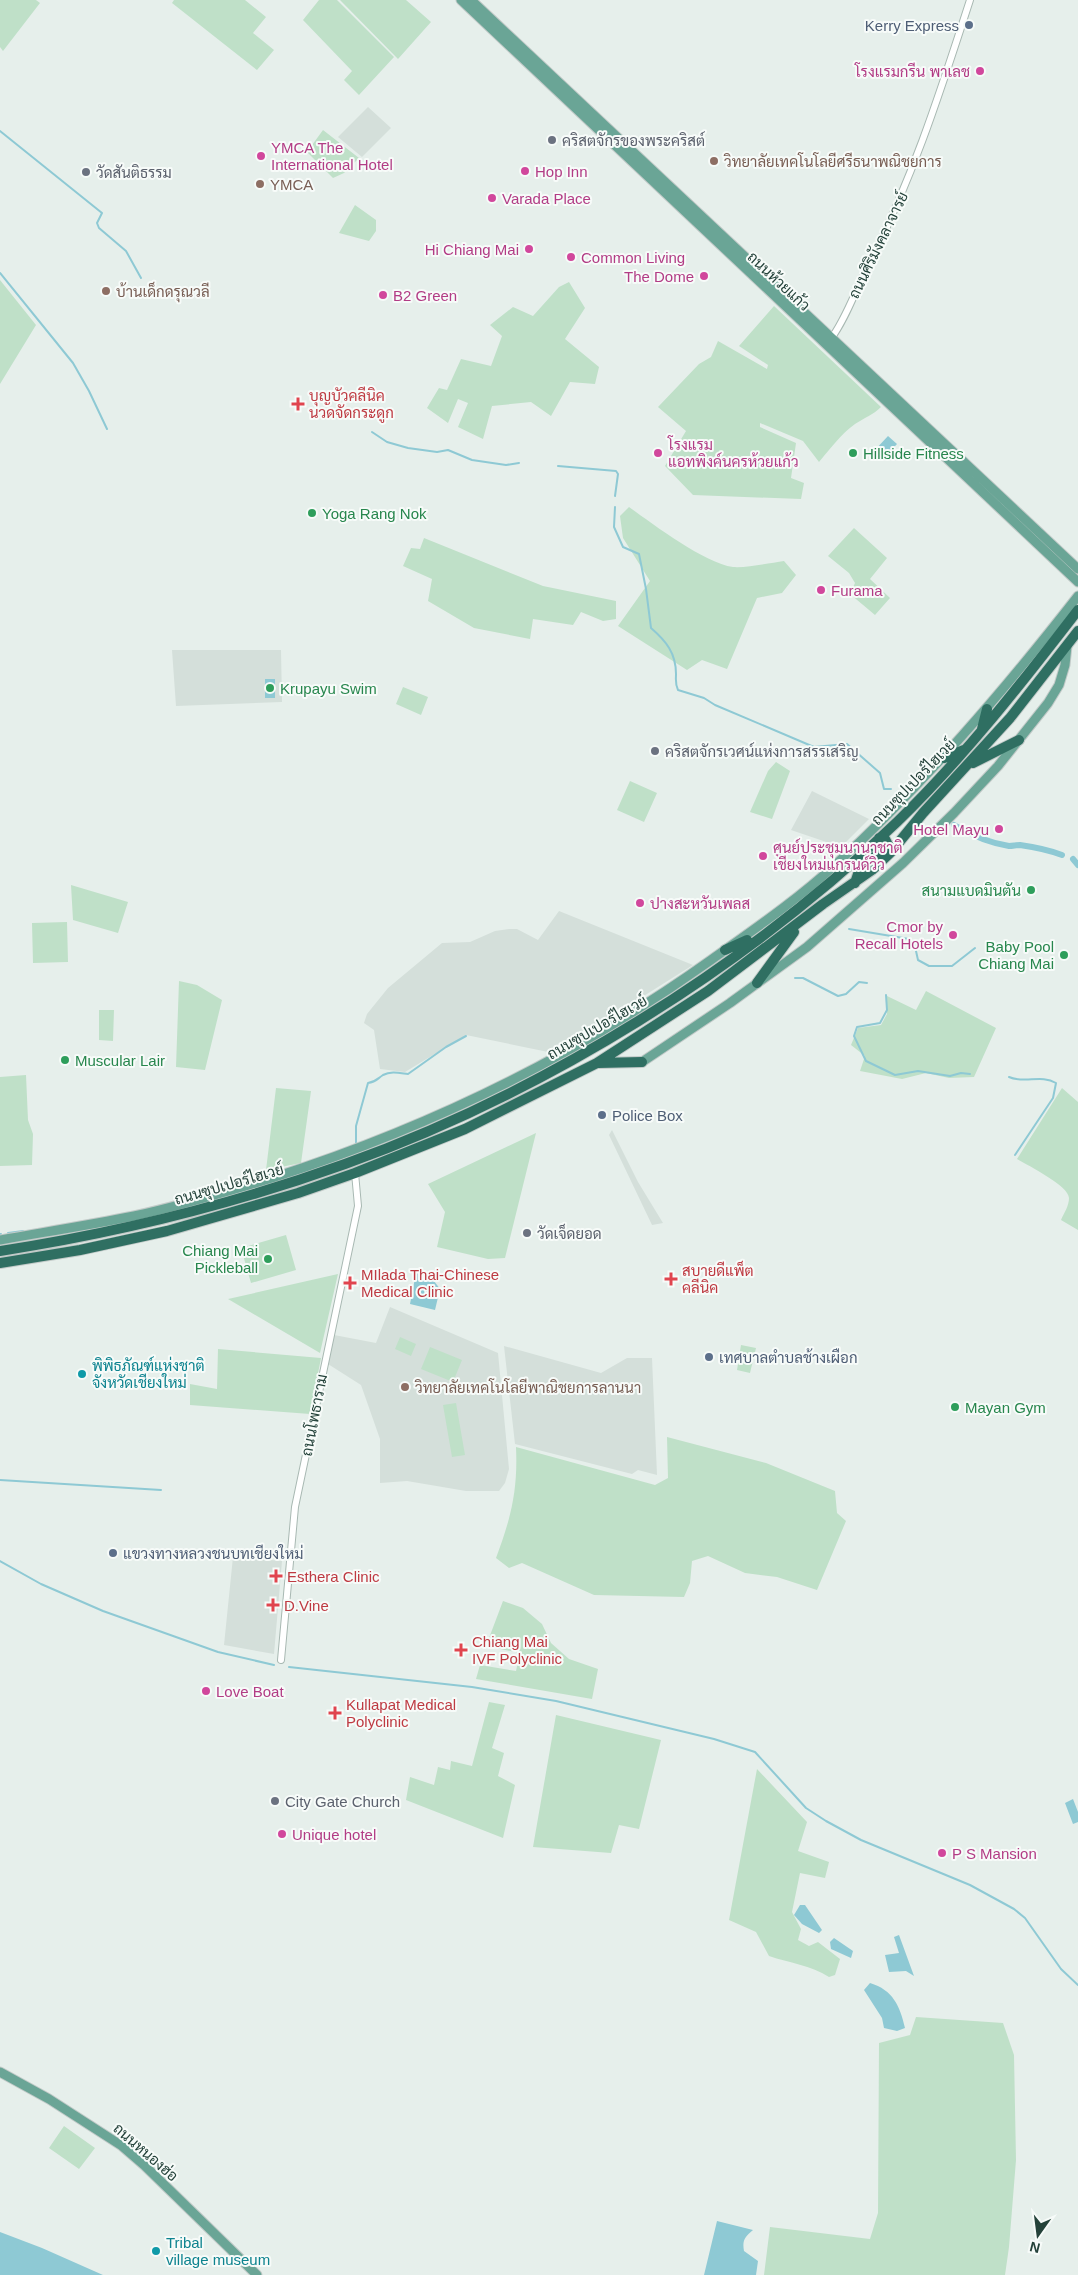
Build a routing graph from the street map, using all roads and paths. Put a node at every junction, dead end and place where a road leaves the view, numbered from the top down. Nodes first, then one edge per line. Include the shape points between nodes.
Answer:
1 (461, 0) edge
2 (471, 0) edge
3 (970, 0) edge
4 (630, 155) junction
5 (829, 341) junction
6 (1078, 569) edge
7 (1078, 582) edge
8 (1078, 596) edge
9 (1078, 610) edge
10 (1078, 631) edge
11 (1066, 646) junction
12 (987, 709) junction
13 (981, 732) junction
14 (1019, 740) junction
15 (966, 749) junction
16 (944, 758) junction
17 (969, 765) junction
18 (879, 838) junction
19 (855, 883) junction
20 (800, 923) junction
21 (768, 930) junction
22 (725, 950) junction
23 (757, 983) junction
24 (642, 1062) joint
25 (596, 1063) junction
26 (355, 1173) junction
27 (240, 1188) junction
28 (262, 1191) junction
29 (0, 1240) edge
30 (0, 1251) edge
31 (0, 1262) edge
32 (281, 1660) dead end
33 (0, 2072) edge
34 (257, 2275) edge

1 - 4 main road, ถนนห้วยแก้ว
2 - 4 main road, ถนนห้วยแก้ว
3 - 5 street, ถนนศิริมังคลาจารย์ via 902,199
4 - 5 main road, ถนนห้วยแก้ว
5 - 6 main road, ถนนห้วยแก้ว
5 - 7 main road, ถนนห้วยแก้ว
8 - 12 main road
9 - 13 highway, ถนนซุปเปอร์ไฮเวย์
10 - 11 highway, ถนนซุปเปอร์ไฮเวย์
11 - 14 main road via 1065,665 1058,685
11 - 17 highway, ถนนซุปเปอร์ไฮเวย์
12 - 13 highway
12 - 16 main road
13 - 15 highway, ถนนซุปเปอร์ไฮเวย์
14 - 17 highway
14 - 23 main road via 965,802 903,863 808,947
15 - 16 highway
15 - 18 highway, ถนนซุปเปอร์ไฮเวย์
16 - 22 main road via 832,868
17 - 19 highway, ถนนซุปเปอร์ไฮเวย์ via 923,813 892,852
18 - 19 highway via 885,839 888,845 859,871
18 - 21 highway, ถนนซุปเปอร์ไฮเวย์
19 - 20 highway, ถนนซุปเปอร์ไฮเวย์
20 - 23 highway
20 - 25 highway, ถนนซุปเปอร์ไฮเวย์ via 708,991
21 - 22 highway
21 - 28 highway, ถนนซุปเปอร์ไฮเวย์ via 654,1011 551,1071 469,1113 408,1139 347,1164
22 - 27 main road via 602,1033 485,1095 348,1152
23 - 24 main road
24 - 25 highway
25 - 26 highway, ถนนซุปเปอร์ไฮเวย์ via 465,1129
26 - 31 highway, ถนนซุปเปอร์ไฮเวย์ via 167,1231 80,1250
26 - 32 street, ถนนโพธาราม via 358,1206 295,1507
27 - 28 highway
27 - 29 main road via 136,1215
28 - 30 highway, ถนนซุปเปอร์ไฮเวย์ via 157,1220
33 - 34 main road, ถนนหนองฮ่อ via 49,2098 122,2146

